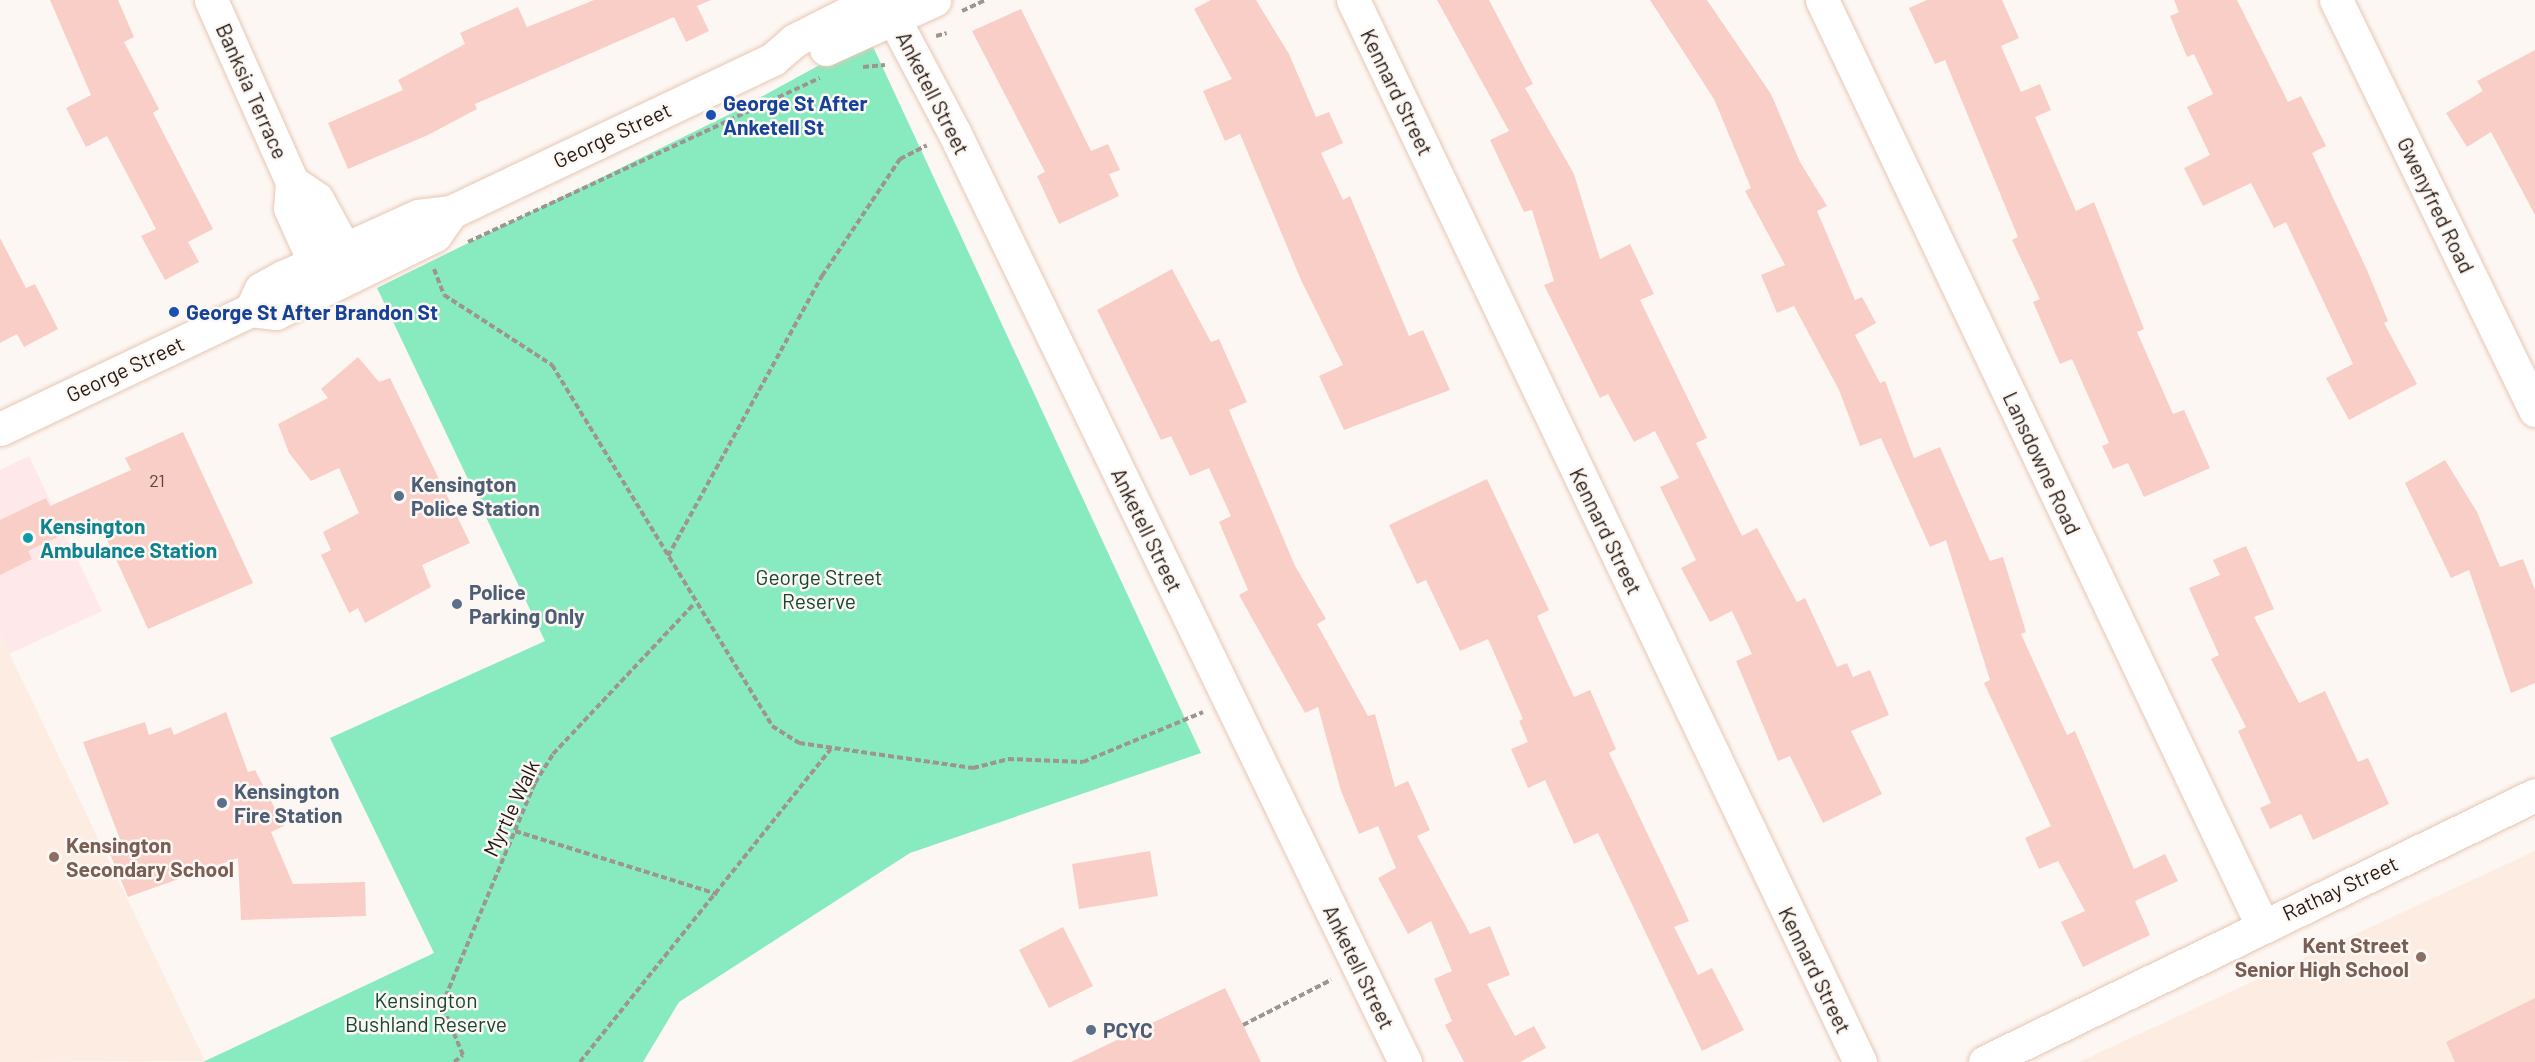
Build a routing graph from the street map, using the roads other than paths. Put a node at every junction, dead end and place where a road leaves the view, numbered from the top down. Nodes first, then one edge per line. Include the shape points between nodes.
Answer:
1 (211, 0) edge
2 (934, 0) edge
3 (1353, 0) edge
4 (1822, 0) edge
5 (2336, 0) edge
6 (884, 6) edge
7 (292, 182) junction
8 (350, 261) junction
9 (320, 276) junction
10 (2535, 410) edge
11 (0, 429) edge
12 (2535, 795) edge
13 (2262, 925) junction
14 (1405, 1062) edge
15 (1860, 1062) edge
16 (1985, 1062) edge

1 - 7 street, Banksia Terrace
2 - 6 street, George Street
3 - 15 street, Kennard Street
4 - 13 street, Lansdowne Road
5 - 10 street, Gwenyfred Road
6 - 8 street, George Street via 802,61 773,59 451,212 418,216
6 - 14 street, Anketell Street via 954,132
7 - 8 street, Banksia Terrace via 317,199
7 - 9 street, Banksia Terrace via 290,208
8 - 9 street, George Street
9 - 11 street, George Street via 261,289 251,310
12 - 13 street, Rathay Street
13 - 16 street, Rathay Street

